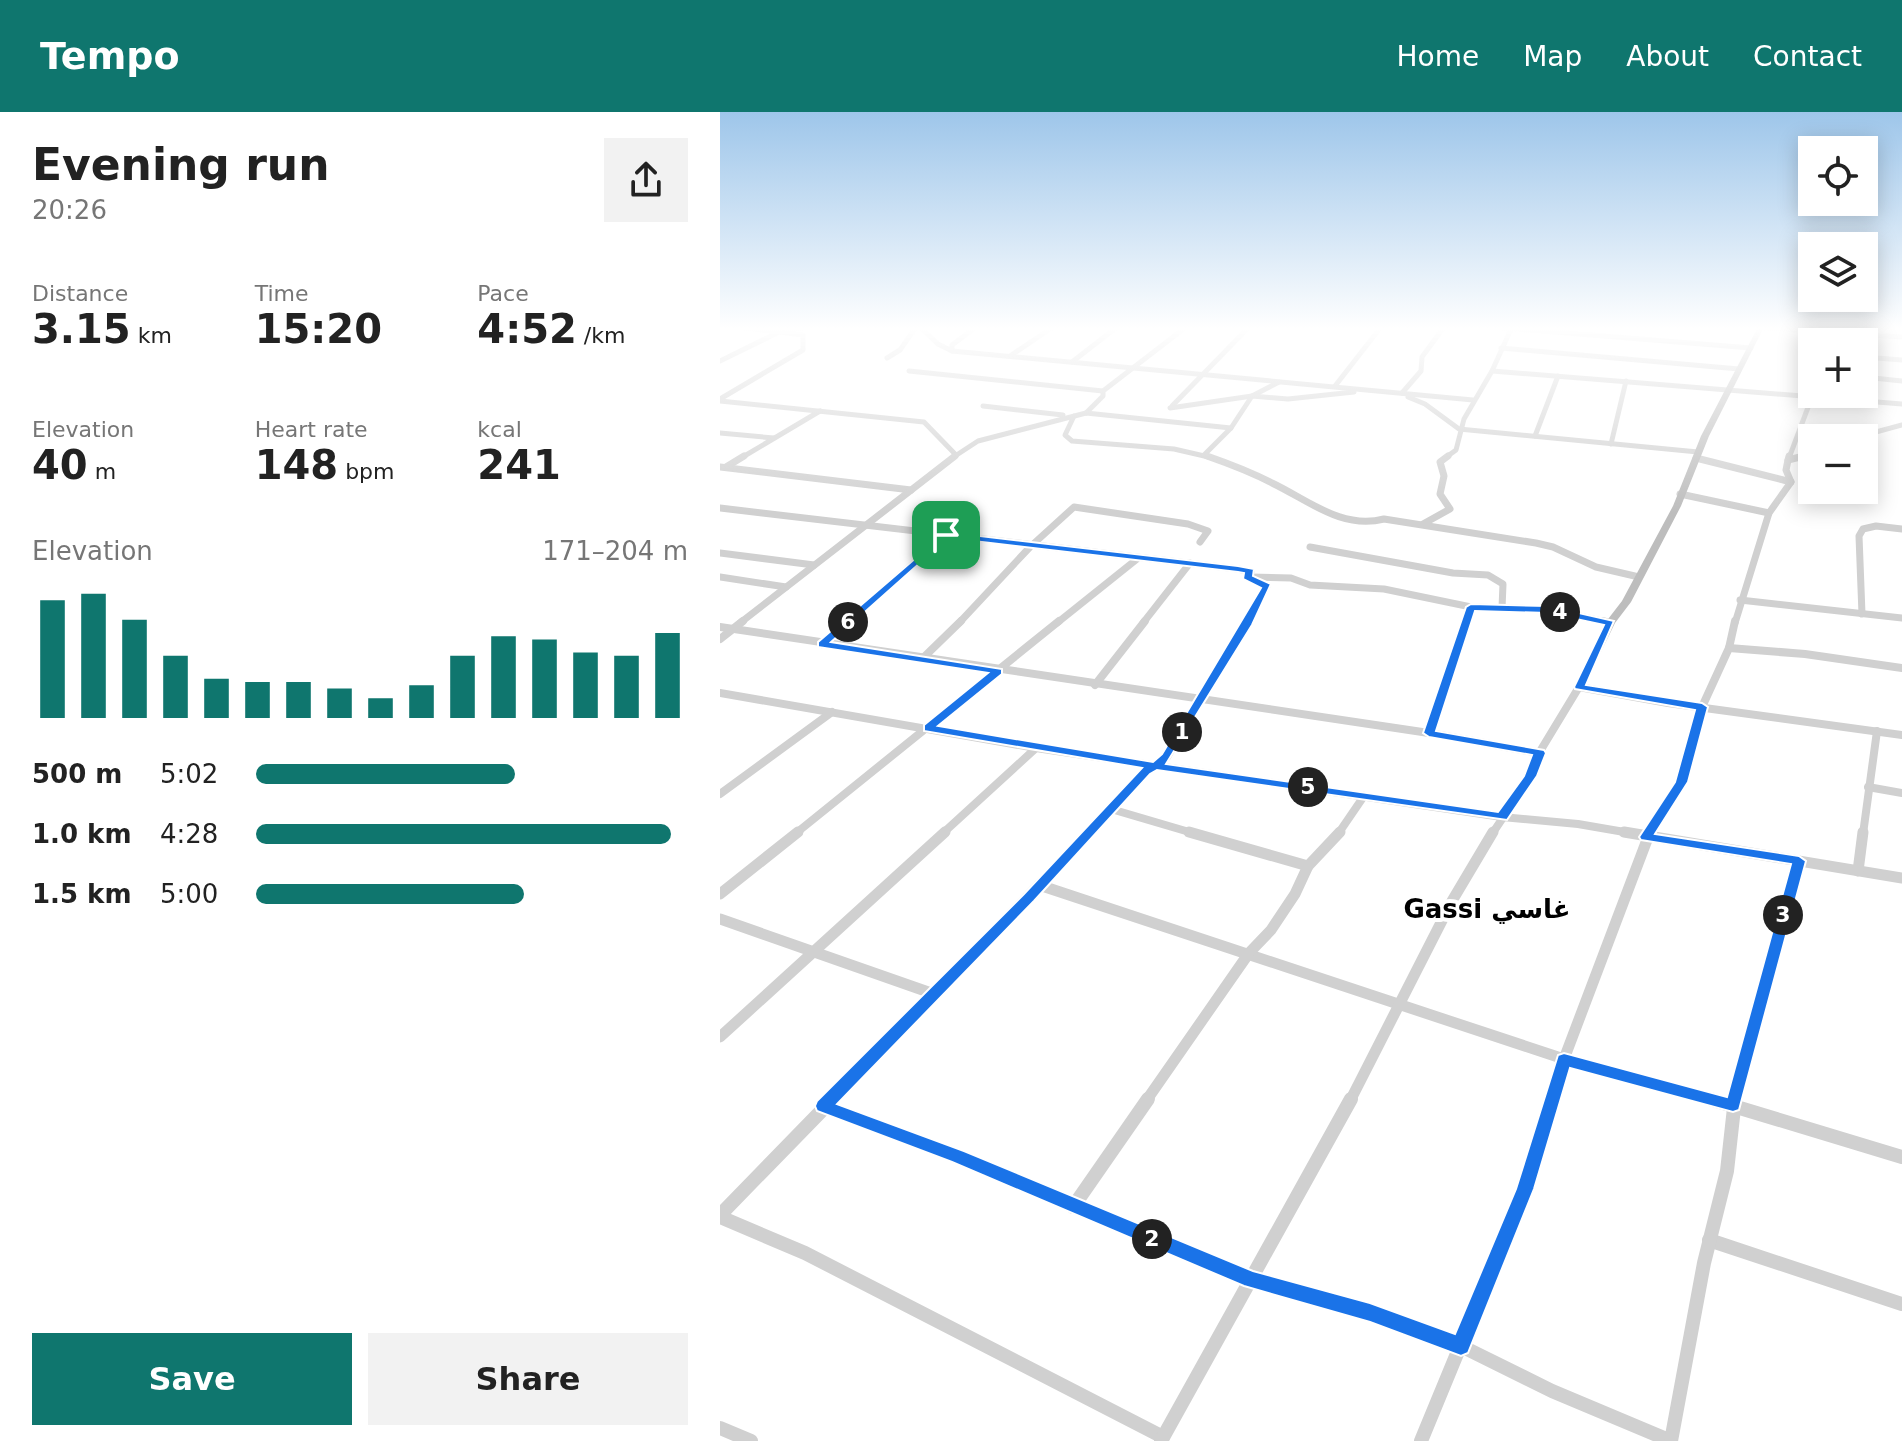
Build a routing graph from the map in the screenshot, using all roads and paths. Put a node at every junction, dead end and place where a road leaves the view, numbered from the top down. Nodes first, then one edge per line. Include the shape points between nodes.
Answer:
1 (739, 389) edge
2 (1084, 389) edge
3 (1106, 389) edge
4 (1190, 389) edge
5 (1265, 389) edge
6 (1362, 389) edge
7 (1405, 389) edge
8 (1480, 389) edge
9 (1553, 389) edge
10 (1624, 389) edge
11 (1717, 389) edge
12 (1728, 390) junction
13 (1103, 391) junction
14 (1388, 392) junction
15 (1402, 393) junction
16 (1798, 395) edge
17 (1252, 396) junction
18 (720, 400) edge
19 (1473, 400) junction
20 (1878, 402) edge
21 (1902, 404) edge
22 (983, 406) dead end
23 (1170, 408) junction
24 (1808, 408) edge
25 (821, 411) junction
26 (1086, 413) junction
27 (1074, 416) junction
28 (1158, 420) junction
29 (1902, 425) edge
30 (1231, 428) junction
31 (1459, 429) junction
32 (1878, 432) edge
33 (720, 433) edge
34 (1535, 436) junction
35 (774, 438) junction
36 (1611, 444) junction
37 (956, 455) junction
38 (1204, 455) junction
39 (1697, 455) junction
40 (1798, 458) edge
41 (1788, 460) junction
42 (722, 469) edge
43 (1791, 482) junction
44 (911, 490) junction
45 (1680, 494) junction
46 (720, 508) edge
47 (1769, 513) junction
48 (1423, 524) junction
49 (866, 526) junction
50 (1902, 529) edge
51 (946, 535) junction
52 (1200, 542) dead end
53 (1030, 547) junction
54 (1310, 547) dead end
55 (720, 553) edge
56 (1137, 559) junction
57 (1190, 563) junction
58 (814, 565) junction
59 (720, 577) edge
60 (1247, 577) junction
61 (1639, 577) junction
62 (786, 587) junction
63 (1740, 600) junction
64 (1471, 607) junction
65 (1502, 608) junction
66 (1862, 614) junction
67 (1902, 618) edge
68 (1610, 623) junction
69 (720, 627) edge
70 (733, 629) junction
71 (720, 639) edge
72 (822, 644) junction
73 (1729, 648) junction
74 (923, 658) junction
75 (1902, 668) edge
76 (998, 671) junction
77 (1095, 685) junction
78 (1579, 687) junction
79 (720, 693) edge
80 (1202, 700) junction
81 (1702, 707) junction
82 (832, 712) junction
83 (929, 728) junction
84 (1877, 731) junction
85 (1429, 733) junction
86 (1902, 735) edge
87 (1036, 748) junction
88 (1539, 753) junction
89 (1155, 766) junction
90 (1868, 787) junction
91 (1902, 793) edge
92 (720, 794) edge
93 (1364, 796) junction
94 (1111, 809) junction
95 (1502, 817) junction
96 (1646, 837) junction
97 (1799, 861) junction
98 (1308, 866) junction
99 (1858, 871) junction
100 (1902, 878) edge
101 (1039, 885) junction
102 (720, 894) edge
103 (720, 919) edge
104 (810, 953) junction
105 (1249, 953) junction
106 (934, 994) junction
107 (1400, 1003) junction
108 (720, 1037) edge
109 (1564, 1059) junction
110 (1733, 1105) junction
111 (823, 1106) junction
112 (1902, 1157) edge
113 (1073, 1207) junction
114 (720, 1216) edge
115 (1709, 1240) junction
116 (1251, 1279) junction
117 (1902, 1304) edge
118 (1461, 1346) junction
119 (720, 1428) edge
120 (1162, 1439) edge
121 (751, 1441) edge
122 (1421, 1441) edge
123 (1671, 1441) edge

1 - 18 street
2 - 13 street
3 - 13 street
4 - 23 street
5 - 17 street
6 - 14 street
7 - 15 street
8 - 19 street
9 - 34 street
10 - 36 street
11 - 12 street
12 - 16 street
12 - 39 street
13 - 26 street
14 - 15 street
14 - 17 street via 1288,399
14 - 31 street via 1417,400
15 - 19 street
17 - 23 street
17 - 30 street
18 - 25 street
19 - 31 street
20 - 21 street
22 - 27 street
23 - 28 street
24 - 41 street
25 - 35 street
25 - 37 street via 924,422
26 - 27 street
26 - 28 street
27 - 37 street via 978,441
27 - 38 street via 1065,435 1072,441
28 - 30 street
29 - 32 street
30 - 38 street
31 - 34 street
31 - 48 street via 1456,450 1440,465 1440,494 1450,509
33 - 35 street
34 - 36 street
35 - 42 street
36 - 39 street
37 - 44 street
38 - 48 street via 1334,515
39 - 43 street
39 - 45 street
40 - 41 street
41 - 43 street
42 - 44 street
43 - 47 street
44 - 49 street
45 - 47 street
45 - 61 street
46 - 49 street
47 - 63 street
48 - 61 street via 1553,547 1596,567
49 - 51 street
49 - 58 street
50 - 66 street via 1876,526 1863,529 1859,536
51 - 53 street
51 - 72 street
52 - 53 street via 1208,531 1188,524 1074,507
53 - 56 street
53 - 74 street
54 - 65 street via 1495,577 1504,588
55 - 58 street
56 - 57 street
56 - 76 street
57 - 60 street via 1251,572
57 - 77 street
58 - 62 street
59 - 62 street
60 - 64 street via 1384,589
60 - 80 street via 1267,586
61 - 68 street
62 - 70 street
63 - 66 street
63 - 73 street
64 - 65 street
64 - 85 street
65 - 68 street via 1548,609
66 - 67 street
68 - 78 street
69 - 70 street
70 - 71 street
70 - 72 street
72 - 74 street
73 - 75 street
73 - 81 street
74 - 76 street
76 - 77 street
76 - 83 street
77 - 80 street
78 - 81 street
78 - 88 street
79 - 82 street
80 - 85 street
80 - 89 street via 1167,757
81 - 84 street
81 - 96 street via 1682,782
82 - 83 street
82 - 92 street
83 - 87 street
83 - 102 street
84 - 86 street
84 - 90 street
85 - 88 street
87 - 89 street
87 - 104 street
88 - 95 street via 1531,776
89 - 93 street
89 - 94 street
90 - 91 street
90 - 99 street
93 - 95 street
93 - 98 street
94 - 98 street
94 - 101 street
95 - 96 street
95 - 107 street
96 - 97 street
96 - 109 street
97 - 99 street
97 - 110 street
98 - 105 street via 1271,930
99 - 100 street
101 - 105 street
101 - 106 street
103 - 104 street
104 - 106 street
104 - 108 street
105 - 107 street
105 - 113 street
106 - 111 street
107 - 109 street
107 - 116 street
109 - 110 street
109 - 118 street via 1525,1189
110 - 112 street
110 - 115 street via 1727,1171
111 - 113 street via 958,1156
111 - 114 street
113 - 116 street
114 - 120 street via 805,1253
115 - 117 street
115 - 123 street
116 - 118 street via 1370,1312
116 - 120 street
118 - 122 street
118 - 123 street
119 - 121 street

